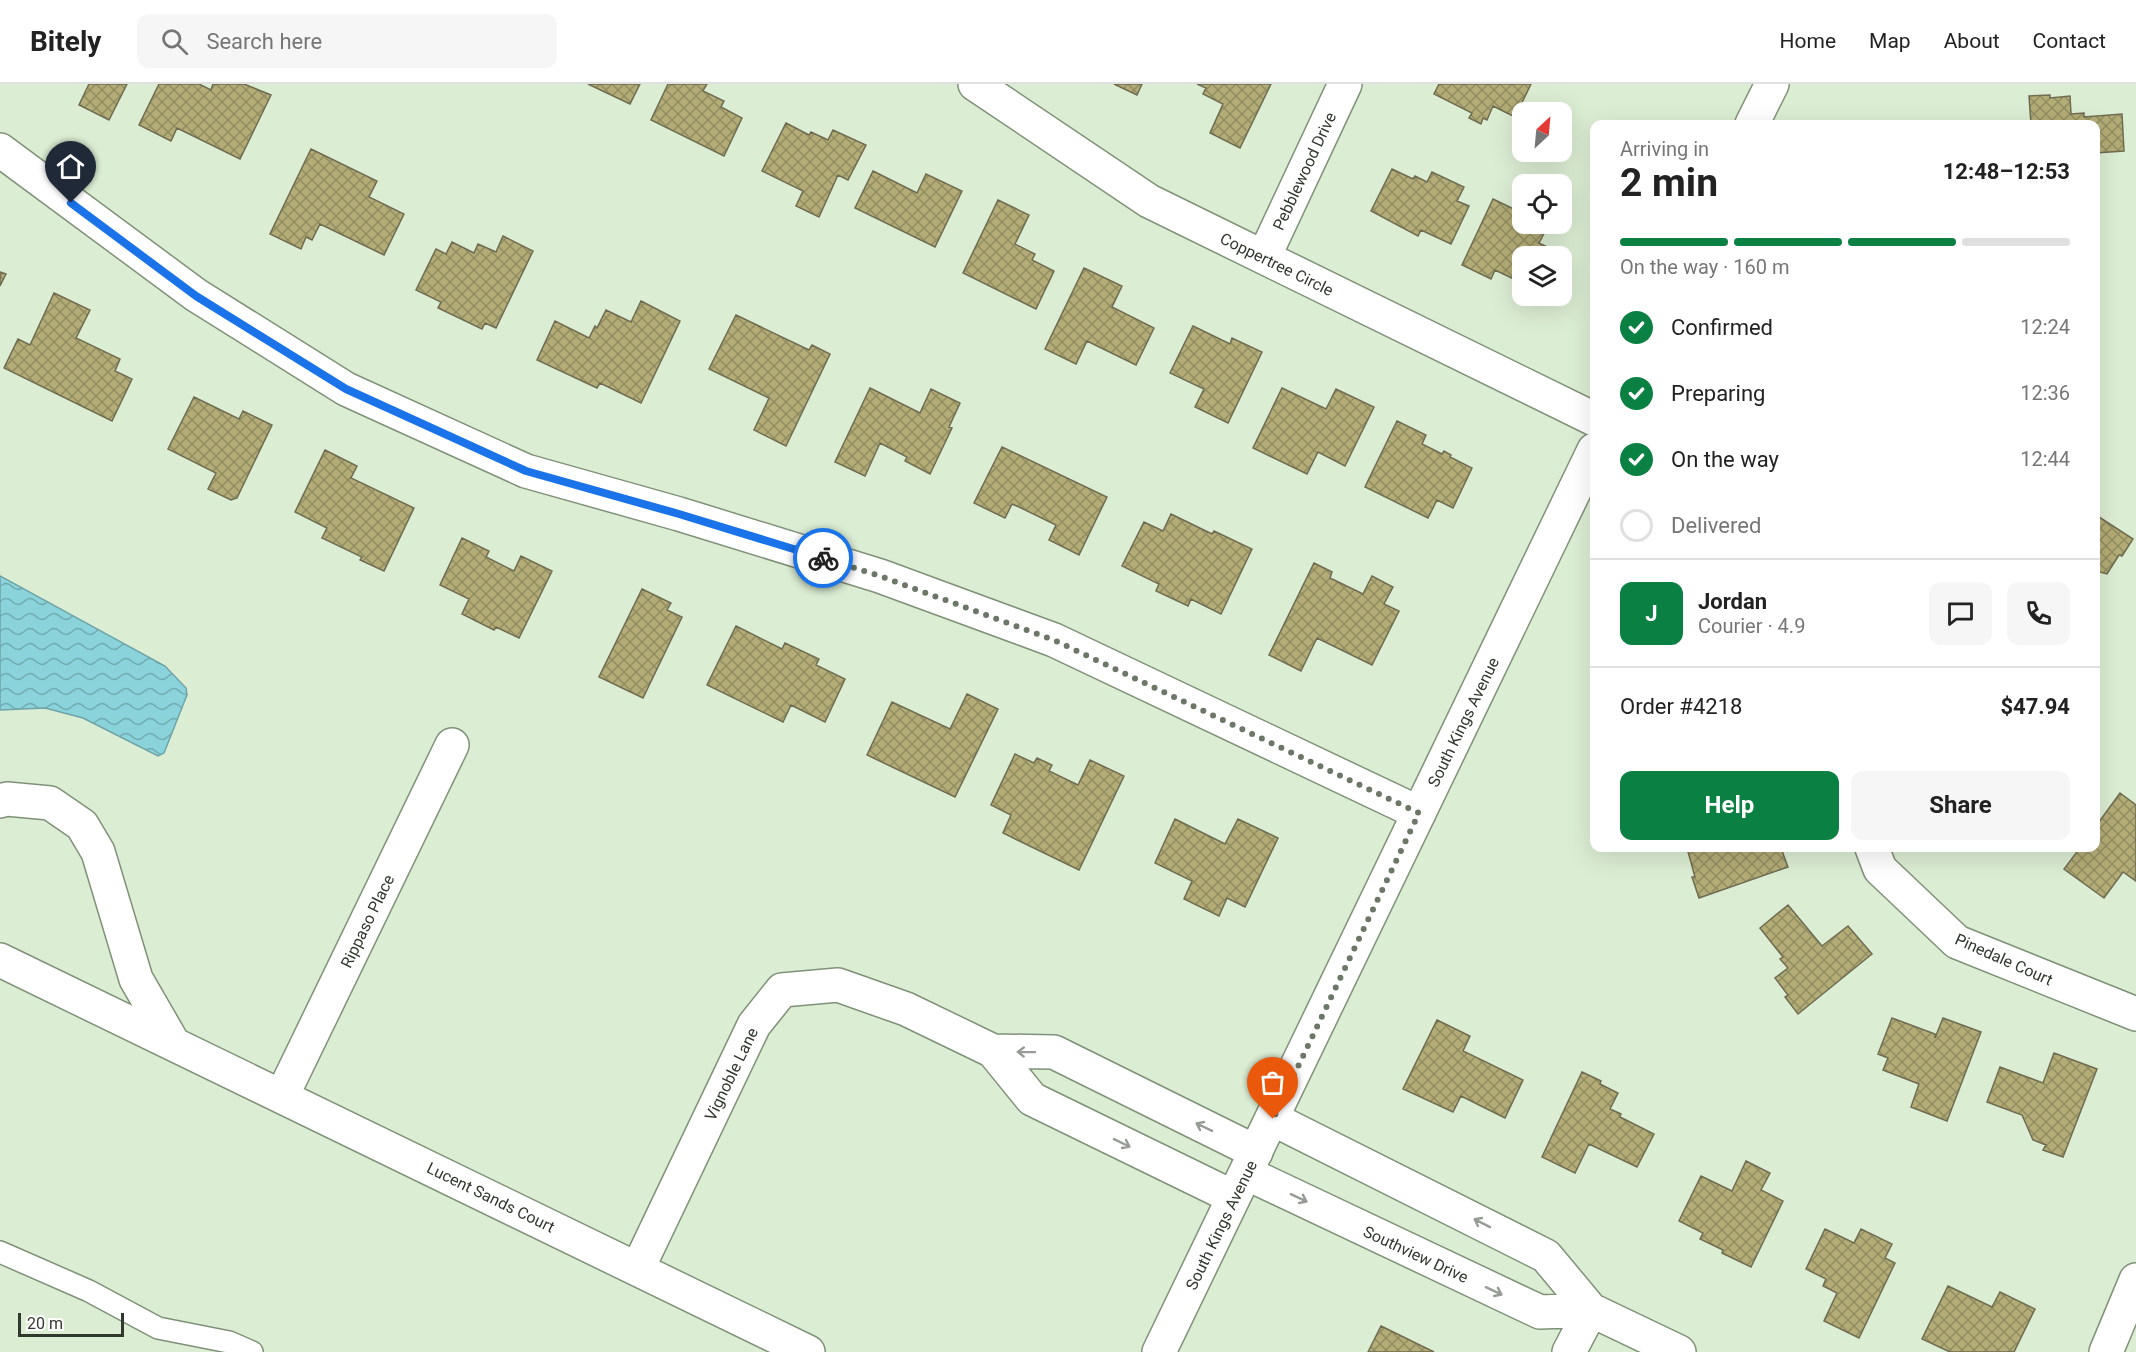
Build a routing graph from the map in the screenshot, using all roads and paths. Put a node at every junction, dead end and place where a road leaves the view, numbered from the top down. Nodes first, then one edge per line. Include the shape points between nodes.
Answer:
1 (975, 84) edge
2 (1345, 84) edge
3 (1772, 84) edge
4 (1754, 120) edge
5 (0, 150) edge
6 (1264, 257) junction
7 (1590, 417) edge
8 (1590, 458) edge
9 (452, 745) dead end
10 (0, 801) edge
11 (1419, 813) junction
12 (1874, 852) edge
13 (0, 960) edge
14 (2136, 1014) edge
15 (173, 1043) junction
16 (993, 1051) junction
17 (282, 1096) junction
18 (1273, 1119) junction
19 (1245, 1174) junction
20 (0, 1252) edge
21 (638, 1268) junction
22 (2136, 1280) edge
23 (1591, 1310) junction
24 (252, 1352) edge
25 (808, 1352) edge
26 (1159, 1352) edge
27 (1569, 1352) edge
28 (1679, 1352) edge
29 (2106, 1352) edge

1 - 6 street, Coppertree Circle via 1149,201
2 - 6 street, Pebblewood Drive
3 - 4 street
5 - 11 street via 196,296 346,389 526,471 880,576 1054,640
6 - 7 street, Coppertree Circle
8 - 11 street, South Kings Avenue
9 - 17 street, Rippaso Place
10 - 15 street via 50,803 82,825 98,852 136,979
11 - 18 street, South Kings Avenue
12 - 14 street, Pinedale Court via 1880,869 1957,942
13 - 15 street, Lucent Sands Court
15 - 17 street, Lucent Sands Court
19 -> 16 street, Vignoble Lane via 1054,1052
16 -> 19 street, Vignoble Lane via 1032,1099
16 - 21 street, Vignoble Lane via 906,1009 838,985 782,990 754,1025
17 - 21 street, Lucent Sands Court
18 - 19 street, South Kings Avenue
23 -> 18 street, Southview Drive via 1546,1256
19 -> 23 street, Southview Drive via 1540,1312
19 - 26 street, South Kings Avenue
20 - 24 lane via 89,1290 158,1328 229,1342
21 - 25 street, Lucent Sands Court
22 - 29 street
23 - 27 street
23 - 28 street, Southview Drive

